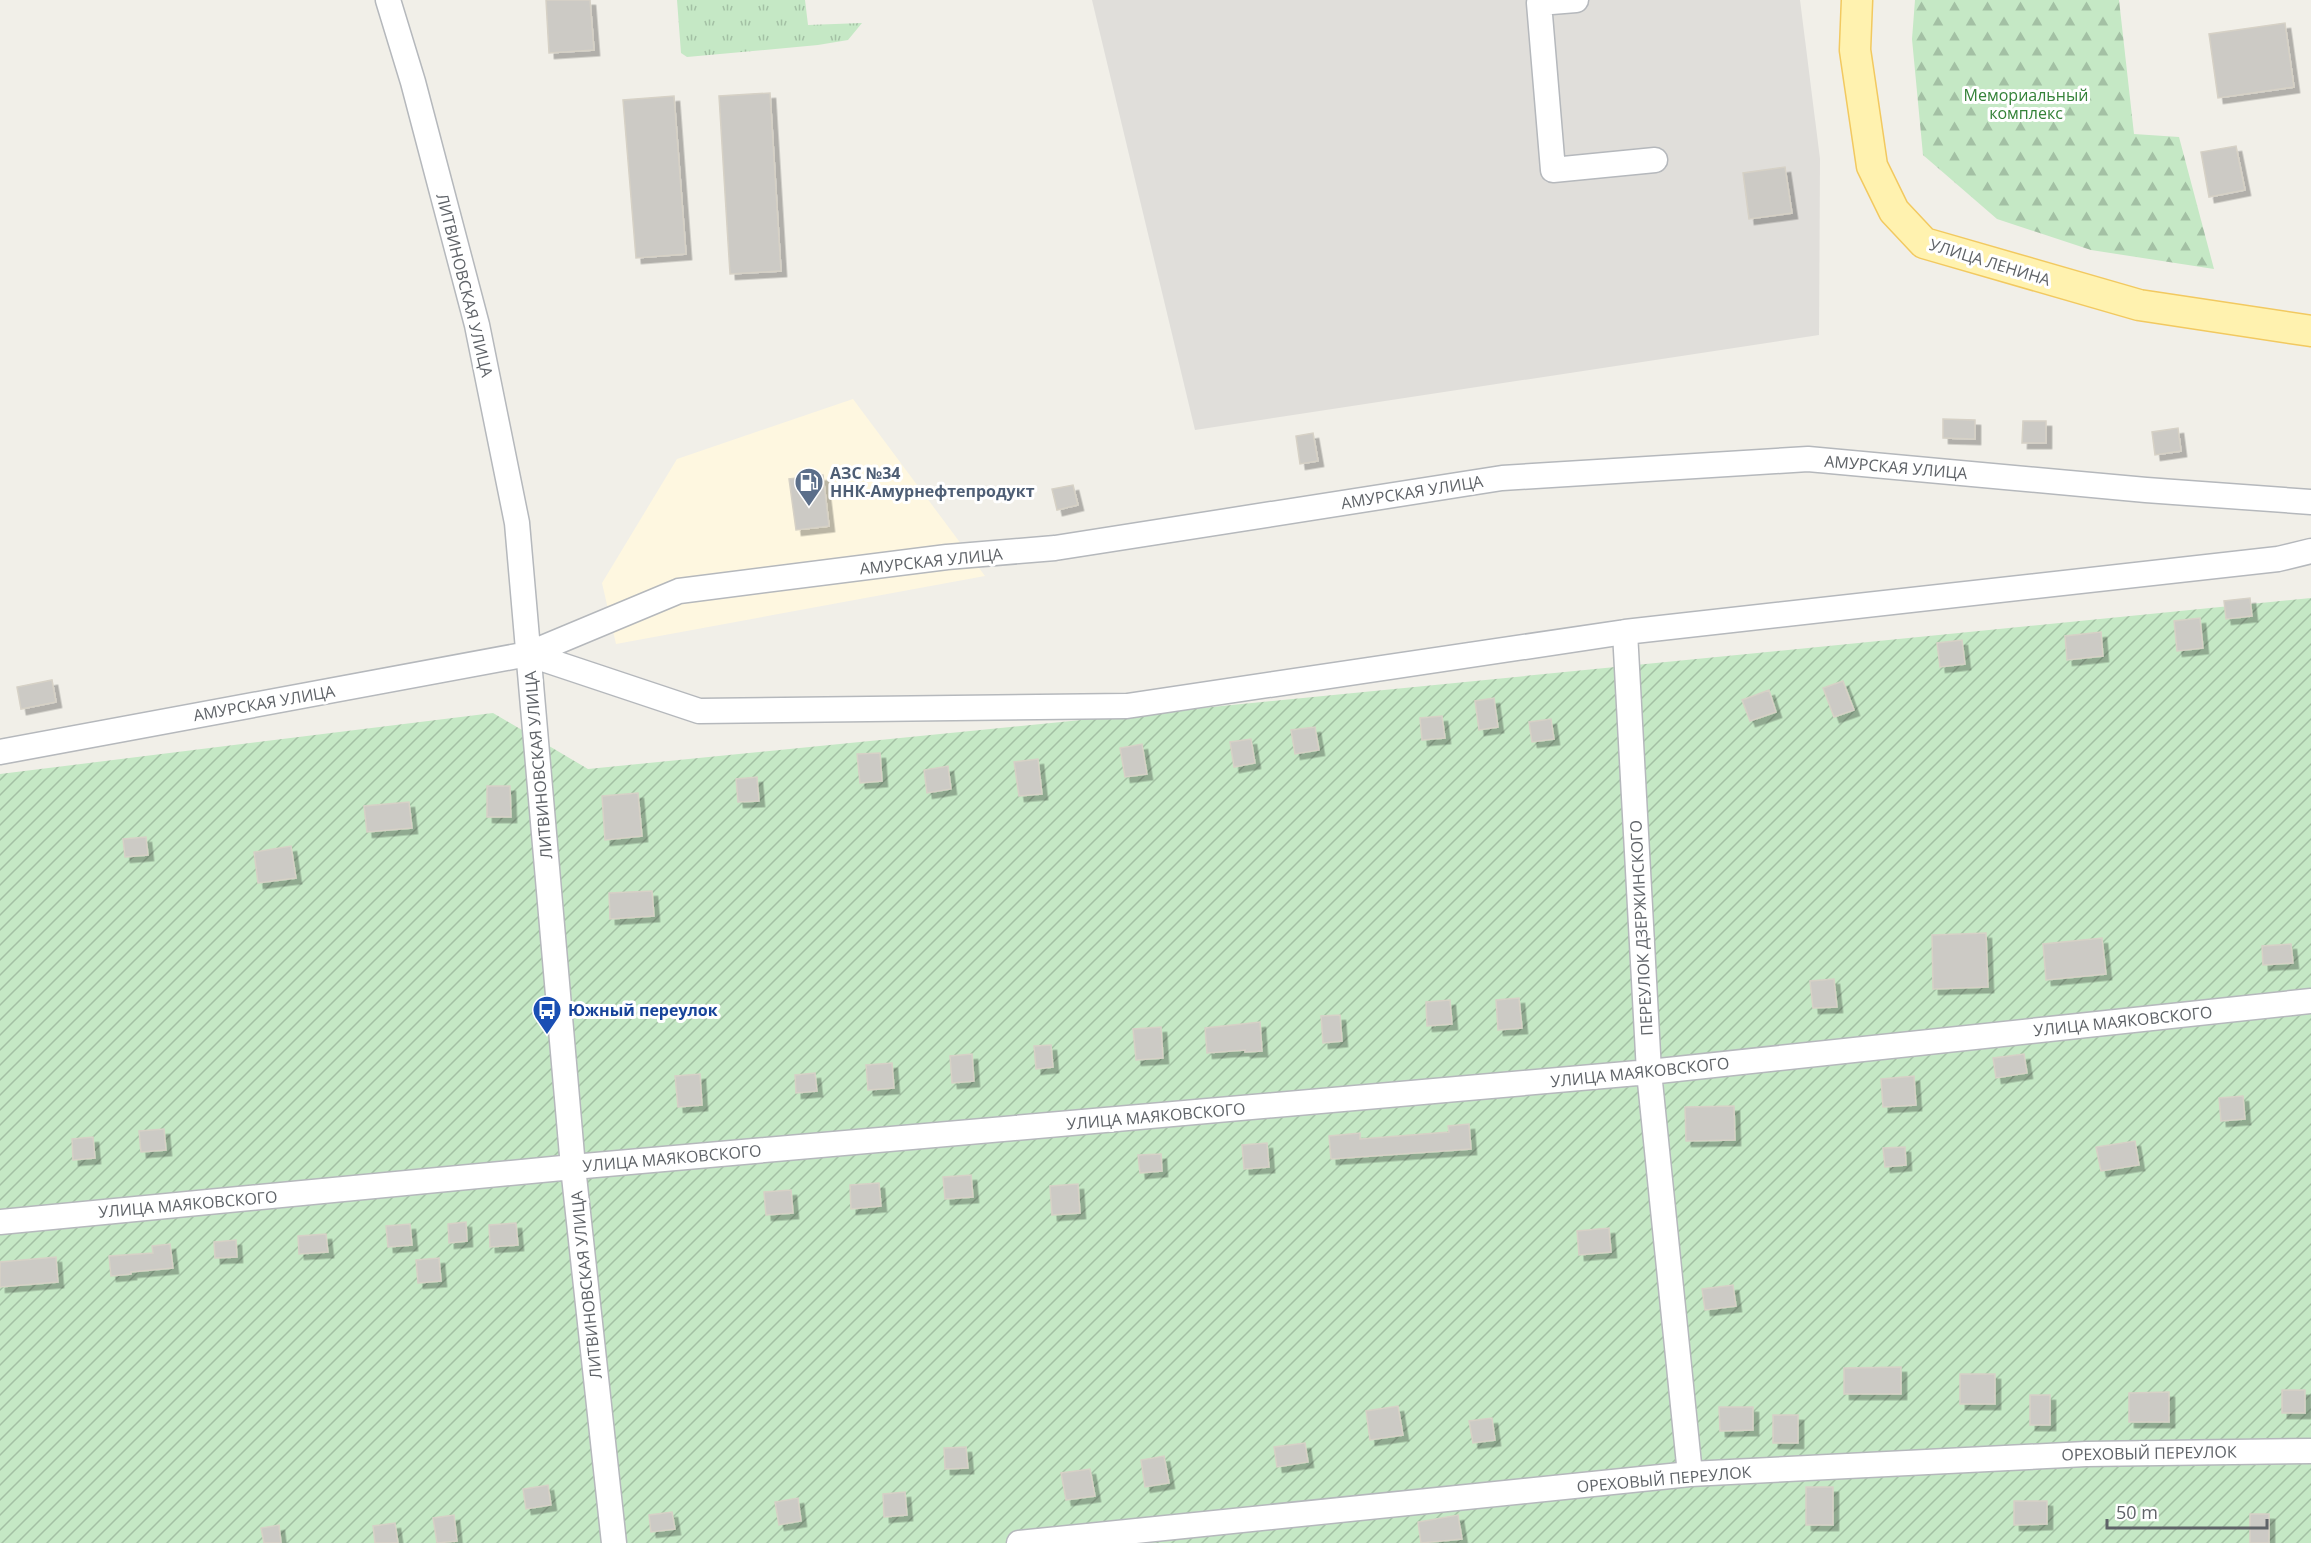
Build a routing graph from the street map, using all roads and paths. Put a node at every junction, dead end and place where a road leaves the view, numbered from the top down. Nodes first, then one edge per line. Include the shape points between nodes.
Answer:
1 (388, 0) edge
2 (1576, 0) edge
3 (1857, 0) edge
4 (1539, 1) edge
5 (1655, 160) dead end
6 (2311, 331) edge
7 (2311, 502) edge
8 (2311, 552) edge
9 (1625, 632) junction
10 (528, 654) junction
11 (0, 752) edge
12 (2311, 1001) edge
13 (1650, 1072) junction
14 (573, 1167) junction
15 (0, 1222) edge
16 (2311, 1451) edge
17 (1690, 1474) junction
18 (614, 1543) edge
19 (1019, 1543) edge

1 - 10 street, ЛИТВИНОВСКАЯ УЛИЦА via 477,325 518,523
2 - 4 street
3 - 6 main road, УЛИЦА ЛЕНИНА via 1855,50 1872,166 1894,211 1924,243 2139,305
4 - 5 street via 1553,170
7 - 10 street, АМУРСКАЯ УЛИЦА via 1808,459 1502,478 1055,548 947,557 679,591
8 - 9 street, АМУРСКАЯ УЛИЦА via 2278,559
9 - 10 street, АМУРСКАЯ УЛИЦА via 1127,706 699,711
9 - 13 street, ПЕРЕУЛОК ДЗЕРЖИНСКОГО
10 - 11 street, АМУРСКАЯ УЛИЦА
10 - 14 street, ЛИТВИНОВСКАЯ УЛИЦА
12 - 13 street, УЛИЦА МАЯКОВСКОГО
13 - 14 street, УЛИЦА МАЯКОВСКОГО
13 - 17 street, ПЕРЕУЛОК ДЗЕРЖИНСКОГО
14 - 15 street, УЛИЦА МАЯКОВСКОГО
14 - 18 street, ЛИТВИНОВСКАЯ УЛИЦА
16 - 17 street, ОРЕХОВЫЙ ПЕРЕУЛОК via 2086,1454
17 - 19 street, ОРЕХОВЫЙ ПЕРЕУЛОК

